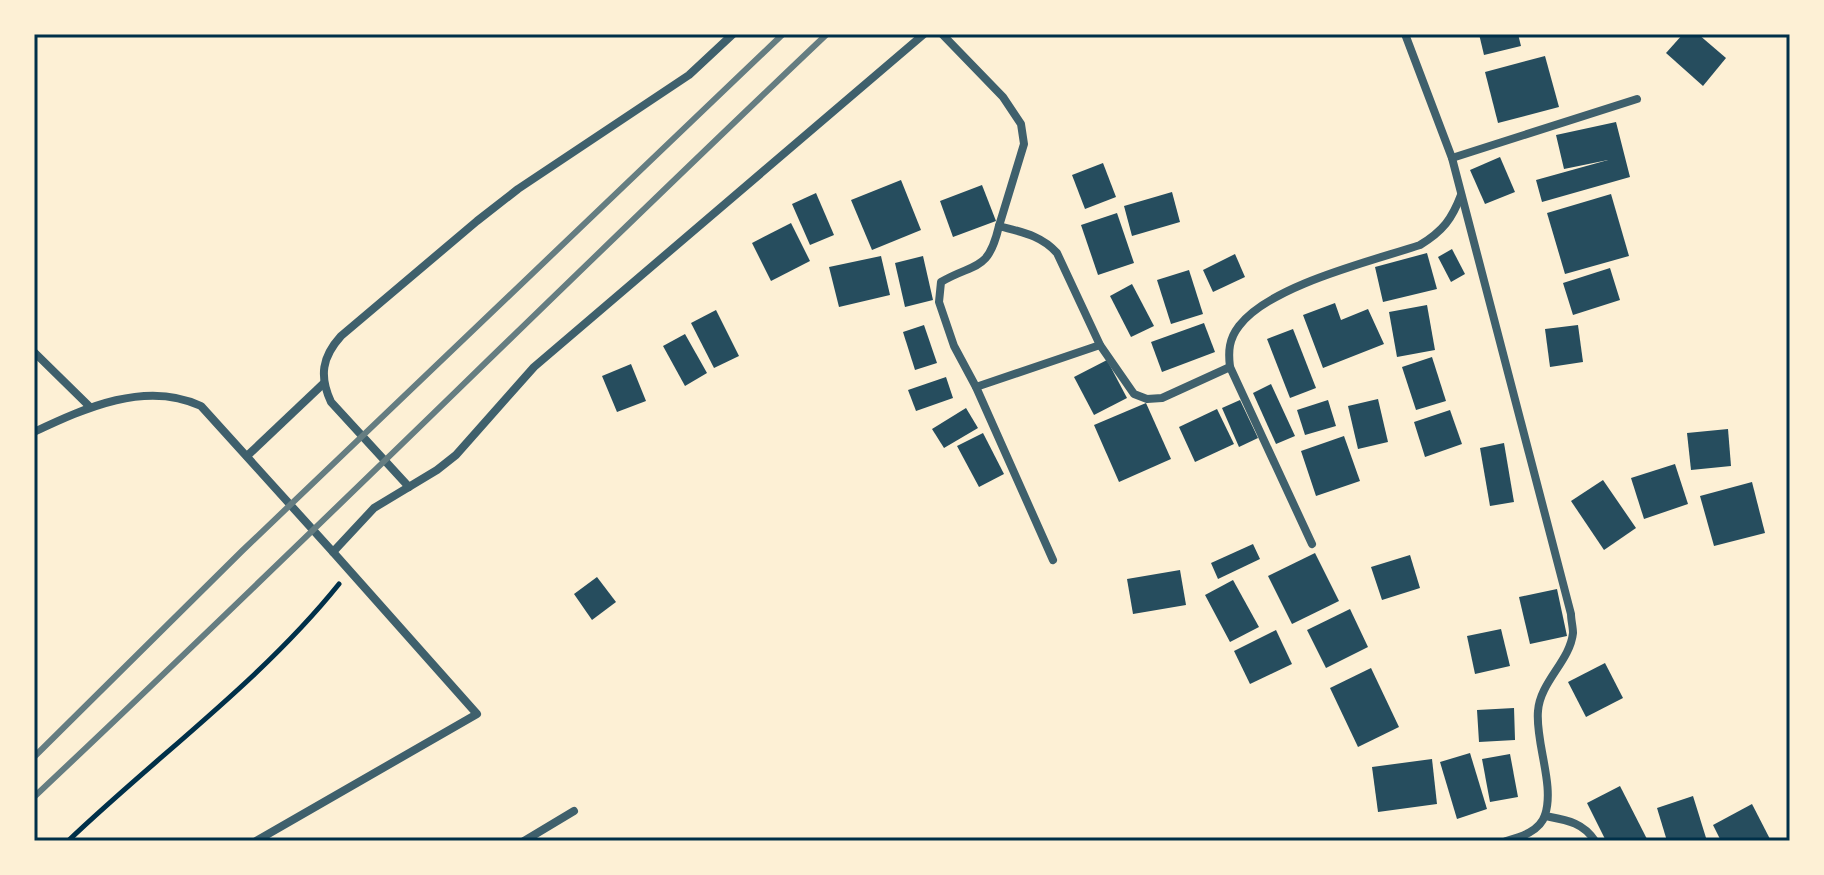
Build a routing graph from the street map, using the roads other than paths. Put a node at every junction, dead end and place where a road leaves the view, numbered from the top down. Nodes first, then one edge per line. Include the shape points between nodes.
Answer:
1 (733, 34) edge
2 (924, 34) edge
3 (942, 34) edge
4 (1405, 34) edge
5 (1637, 99) dead end
6 (1452, 158) junction
7 (1462, 194) junction
8 (999, 226) junction
9 (1100, 345) junction
10 (34, 352) edge
11 (1230, 367) junction
12 (323, 384) junction
13 (976, 387) junction
14 (89, 406) junction
15 (34, 432) edge
16 (247, 456) junction
17 (409, 487) junction
18 (1312, 544) dead end
19 (333, 552) junction
20 (1053, 560) dead end
21 (574, 811) dead end
22 (1545, 816) junction
23 (256, 841) edge
24 (524, 841) edge
25 (1506, 841) edge
26 (1595, 841) edge

1 - 12 street via 689,75 518,189 341,336 326,358
2 - 17 street via 599,309 534,367 456,455
3 - 8 street via 1003,97 1021,124 1024,144
4 - 6 street
5 - 6 street
6 - 7 street
7 - 11 street via 1440,233 1420,245 1288,290 1259,309 1233,336
7 - 22 street via 1571,614 1573,634 1537,713
8 - 9 street via 1035,236 1057,253
8 - 13 street via 985,261 949,277 939,288 954,346
9 - 11 street via 1134,394 1147,399 1162,398
9 - 13 street
10 - 14 street
11 - 18 street
12 - 16 street
12 - 17 street via 331,402
13 - 20 street
14 - 15 street
14 - 16 street via 162,394 185,398 201,406
16 - 19 street
17 - 19 street via 374,508
19 - 23 street via 477,714
21 - 24 street
22 - 25 street via 1534,830
22 - 26 street via 1575,822

